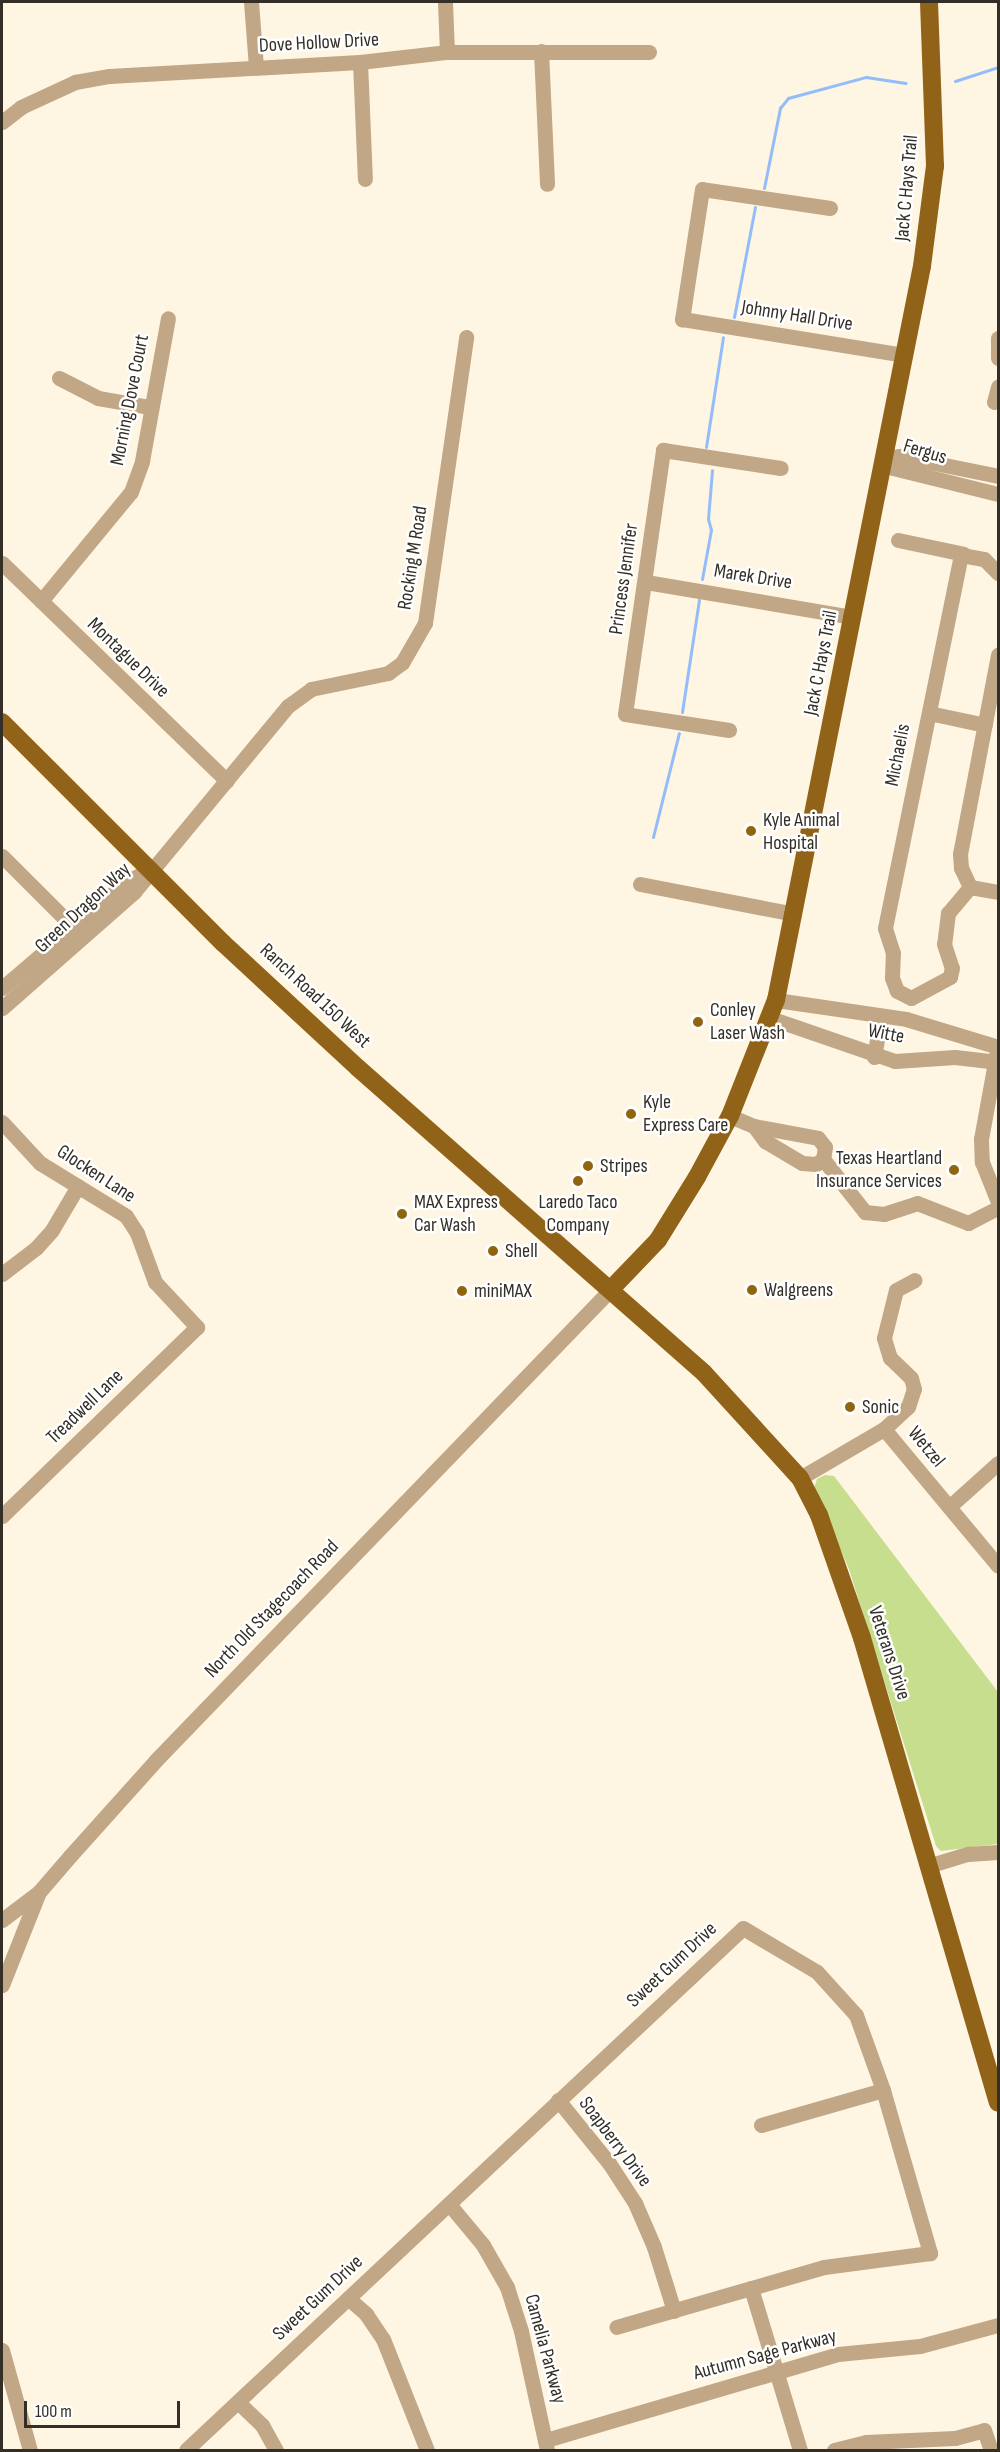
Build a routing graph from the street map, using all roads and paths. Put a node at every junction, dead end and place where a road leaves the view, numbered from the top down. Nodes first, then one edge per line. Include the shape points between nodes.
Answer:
1 (251, 2) edge
2 (445, 2) edge
3 (929, 2) edge
4 (541, 51) junction
5 (447, 52) junction
6 (649, 52) dead end
7 (360, 62) junction
8 (256, 67) junction
9 (2, 122) edge
10 (365, 179) dead end
11 (547, 184) dead end
12 (830, 208) dead end
13 (168, 318) dead end
14 (466, 336) dead end
15 (999, 338) edge
16 (905, 355) junction
17 (999, 358) edge
18 (58, 378) dead end
19 (999, 387) edge
20 (994, 402) dead end
21 (150, 407) junction
22 (885, 458) junction
23 (781, 468) dead end
24 (999, 476) edge
25 (999, 494) edge
26 (898, 540) dead end
27 (964, 554) junction
28 (2, 563) edge
29 (999, 573) edge
30 (646, 582) junction
31 (41, 601) junction
32 (854, 617) junction
33 (999, 655) edge
34 (928, 713) junction
35 (2, 722) edge
36 (985, 725) junction
37 (729, 730) dead end
38 (227, 781) junction
39 (2, 856) edge
40 (153, 869) junction
41 (640, 884) dead end
42 (970, 887) junction
43 (999, 892) edge
44 (794, 914) junction
45 (80, 934) junction
46 (2, 988) edge
47 (911, 998) junction
48 (2, 1008) edge
49 (773, 1009) junction
50 (881, 1017) junction
51 (906, 1019) junction
52 (998, 1052) edge
53 (874, 1057) junction
54 (730, 1116) junction
55 (2, 1122) edge
56 (754, 1126) junction
57 (823, 1159) junction
58 (78, 1186) junction
59 (999, 1202) edge
60 (999, 1208) edge
61 (2, 1274) edge
62 (915, 1280) dead end
63 (612, 1288) junction
64 (197, 1327) joint
65 (884, 1429) junction
66 (999, 1463) edge
67 (800, 1478) junction
68 (949, 1507) junction
69 (2, 1516) edge
70 (999, 1566) edge
71 (999, 1852) edge
72 (931, 1865) junction
73 (39, 1892) junction
74 (2, 1920) edge
75 (2, 1985) edge
76 (883, 2090) junction
77 (558, 2100) junction
78 (999, 2103) edge
79 (761, 2125) dead end
80 (449, 2204) junction
81 (751, 2288) junction
82 (348, 2299) junction
83 (674, 2311) junction
84 (999, 2325) edge
85 (616, 2327) dead end
86 (2, 2350) edge
87 (777, 2372) junction
88 (238, 2402) junction
89 (547, 2445) edge
90 (30, 2451) edge
91 (186, 2451) edge
92 (276, 2451) edge
93 (427, 2451) edge
94 (800, 2451) edge
95 (834, 2451) edge
96 (991, 2451) edge

1 - 8 street
2 - 5 street
3 - 16 main road, Jack C Hays Trail via 935,166
4 - 5 street, Dove Hollow Drive
4 - 6 street, Dove Hollow Drive
4 - 11 street
5 - 7 street, Dove Hollow Drive
7 - 8 street, Dove Hollow Drive
7 - 10 street
8 - 9 street, Dove Hollow Drive via 75,82 21,107
12 - 16 street, Johnny Hall Drive via 702,189 682,319
13 - 21 street, Morning Dove Court
14 - 38 street, Rocking M Road via 424,623 402,663 388,673 311,690 288,706
15 - 17 street
16 - 22 main road, Jack C Hays Trail
18 - 21 street via 98,398
19 - 20 street
21 - 31 street, Morning Dove Court via 142,461 131,492
22 - 24 street, Fergus via 900,456
22 - 25 street, Fergus via 893,468
22 - 32 main road, Jack C Hays Trail
23 - 30 street, Princess Jennifer via 663,450
26 - 27 street
27 - 29 street via 984,559
27 - 34 street, Michaelis
28 - 31 street, Montague Drive
30 - 32 street, Marek Drive
30 - 37 street, Princess Jennifer via 625,714
31 - 38 street, Montague Drive
32 - 44 main road, Jack C Hays Trail
33 - 36 street
34 - 36 street
34 - 47 street, Michaelis via 885,928 893,953 891,978 897,991
35 - 40 main road, Ranch Road 150 West
36 - 42 street via 960,854 961,868
38 - 40 street, Rocking M Road
39 - 45 street
40 - 45 street, Green Dragon Way via 126,882
40 - 63 main road, Ranch Road 150 West via 224,943 358,1068
41 - 44 street
42 - 43 street
42 - 47 street via 948,913 944,944 952,968 950,977
44 - 49 main road, Jack C Hays Trail
45 - 46 street, Green Dragon Way
45 - 48 street, Green Dragon Way
47 - 51 street
49 - 50 street, Witte
49 - 53 street, Witte
49 - 54 main road, Jack C Hays Trail
50 - 51 street, Witte
50 - 53 street
51 - 52 street, Witte
52 - 53 street, Witte via 895,1061
52 - 59 street via 981,1139 982,1162
54 - 56 street
54 - 63 main road, Jack C Hays Trail via 658,1240
55 - 58 street, Glocken Lane via 33,1158
56 - 57 street via 765,1141 802,1163 816,1164
56 - 57 street via 818,1138 825,1146
57 - 60 street via 865,1212 884,1214 917,1203 968,1223
58 - 61 street via 51,1230
58 - 64 street, Glocken Lane via 126,1216 137,1233 155,1282
62 - 65 street via 896,1290 884,1338 890,1358 911,1378 914,1389 908,1407
63 - 67 main road, Veterans Drive via 704,1372
63 - 73 street, North Old Stagecoach Road via 156,1760
64 - 69 street, Treadwell Lane
65 - 67 street, Wetzel
65 - 68 street, Wetzel
66 - 68 street
67 - 72 main road, Veterans Drive via 819,1515 862,1638
68 - 70 street, Wetzel
71 - 72 street via 968,1854
72 - 78 main road, Veterans Drive
73 - 74 street
73 - 75 street, North Old Stagecoach Road
76 - 77 street, Sweet Gum Drive via 856,2015 839,1992 817,1972 743,1928
76 - 79 street
76 - 81 street, Sweet Gum Drive via 930,2253 824,2267
77 - 80 street, Sweet Gum Drive
77 - 83 street, Soapberry Drive via 609,2163 635,2203
80 - 82 street, Sweet Gum Drive
80 - 89 street, Camelia Parkway via 483,2244 507,2287
81 - 83 street, Sweet Gum Drive
81 - 87 street
82 - 88 street, Sweet Gum Drive
82 - 93 street via 366,2314 382,2339
83 - 85 street, Sweet Gum Drive
84 - 87 street, Autumn Sage Parkway via 920,2346 838,2354
86 - 90 street
87 - 89 street, Autumn Sage Parkway
87 - 94 street
88 - 91 street, Sweet Gum Drive
88 - 92 street via 262,2425
95 - 96 street via 866,2442 955,2438 984,2430

